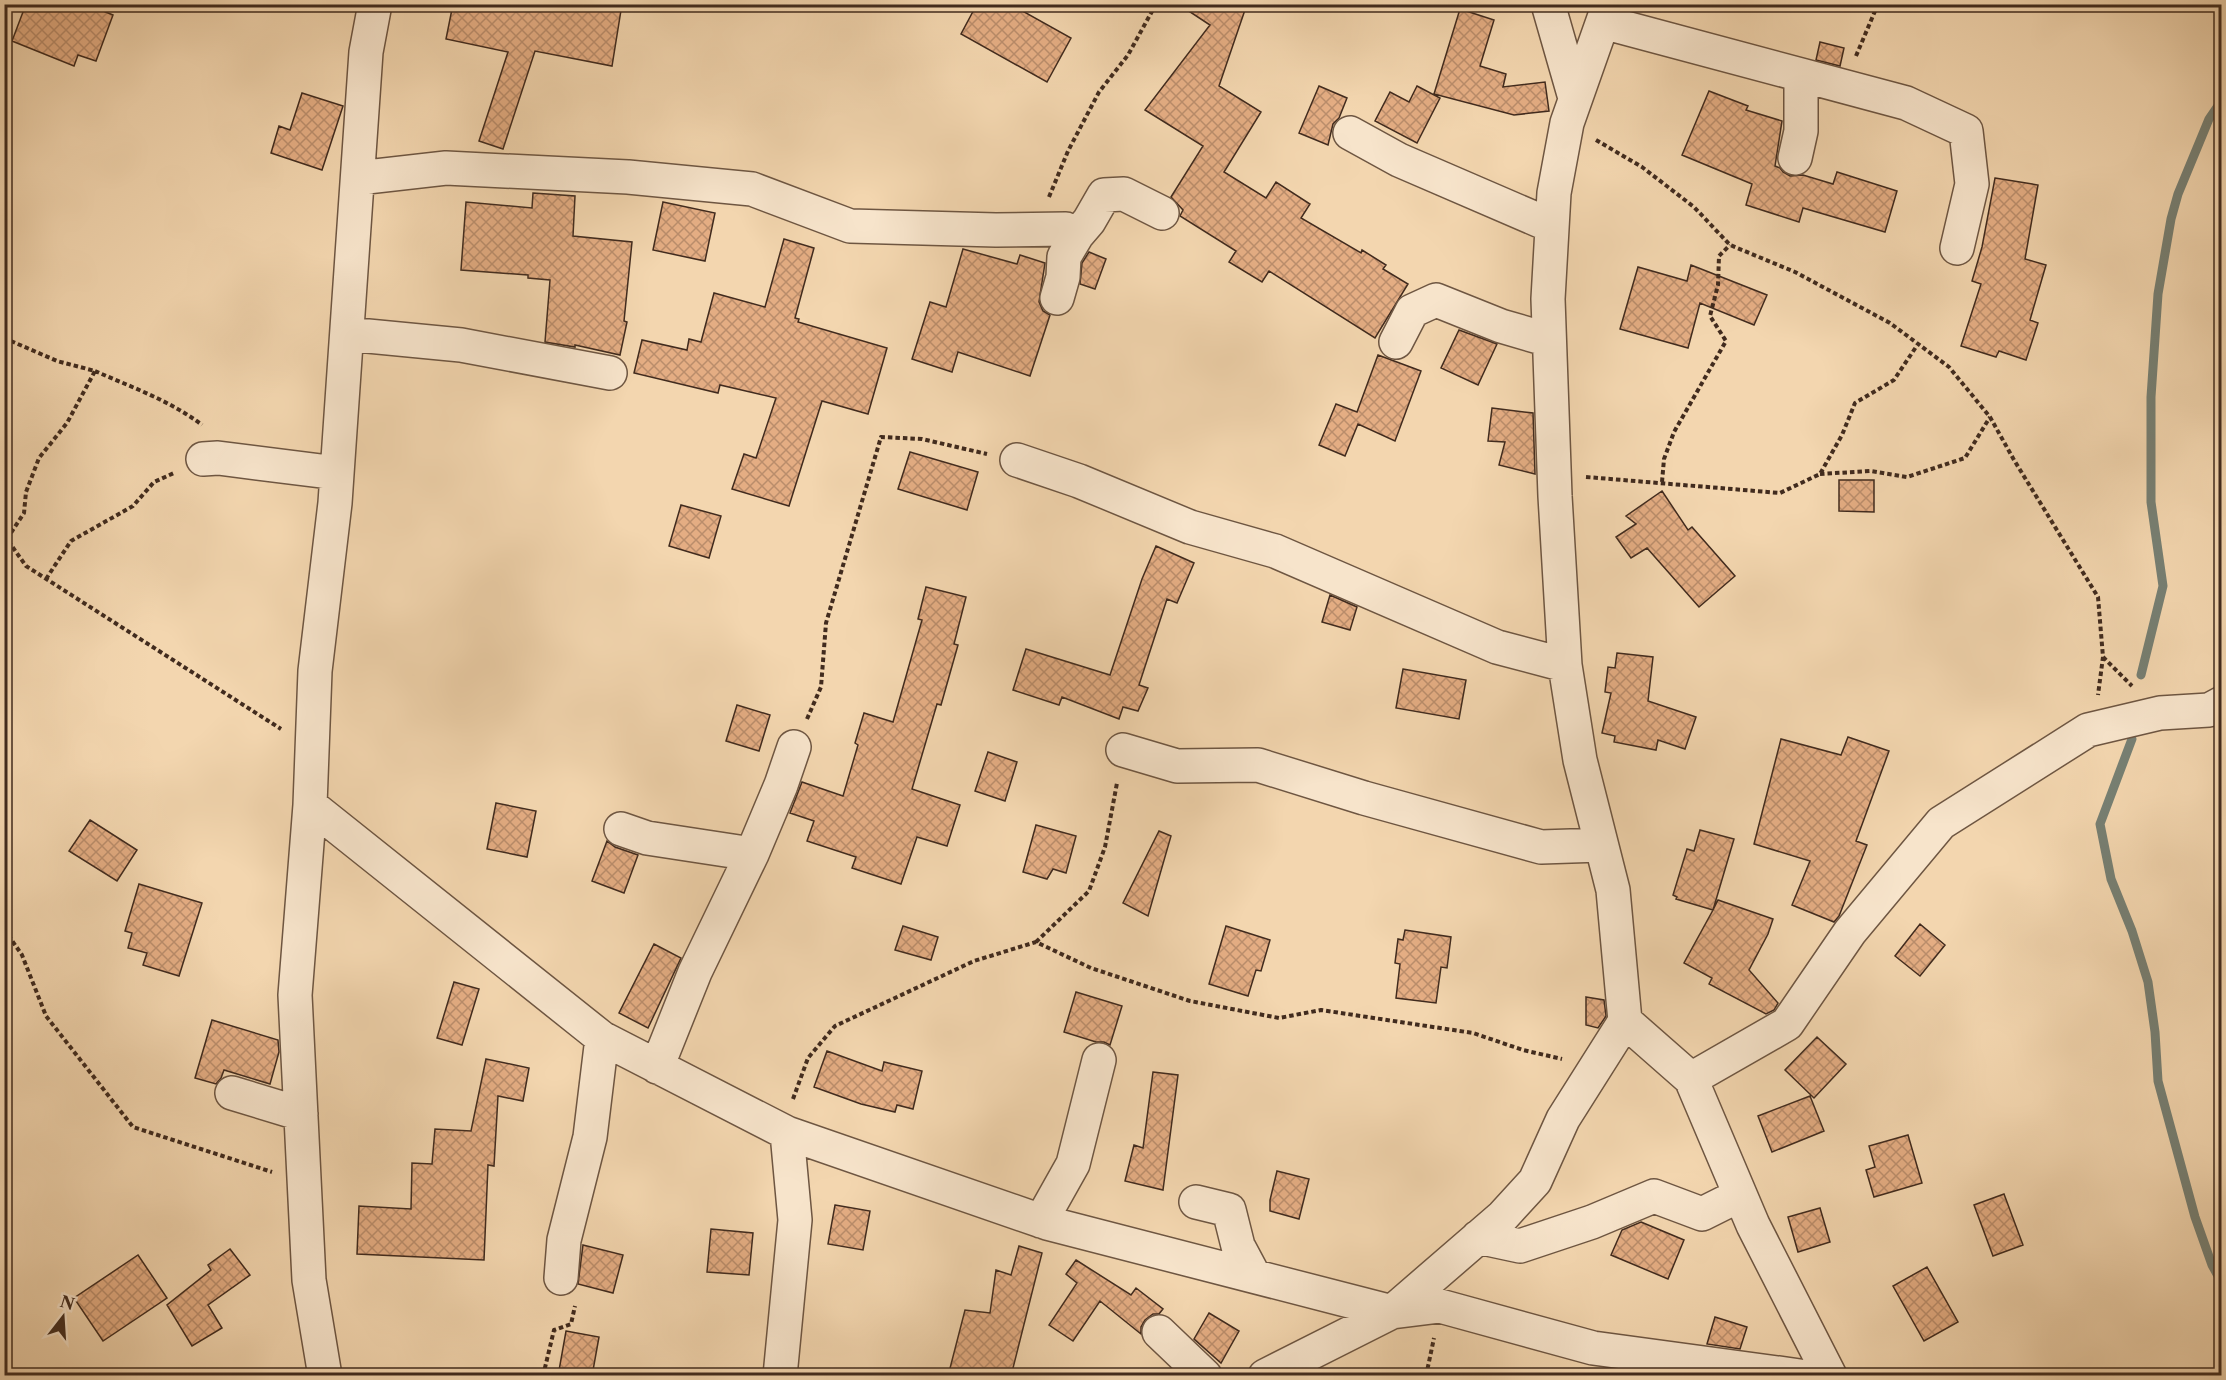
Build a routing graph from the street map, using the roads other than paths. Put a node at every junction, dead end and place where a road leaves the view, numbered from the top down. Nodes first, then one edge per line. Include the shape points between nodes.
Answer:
1 (375, 4) edge
2 (1548, 4) edge
3 (1606, 13) edge
4 (1801, 75) junction
5 (1571, 110) junction
6 (1350, 133) dead end
7 (1795, 158) dead end
8 (358, 178) junction
9 (1162, 213) dead end
10 (1552, 226) junction
11 (1077, 235) junction
12 (1957, 248) dead end
13 (1057, 298) dead end
14 (347, 333) junction
15 (1549, 340) junction
16 (1396, 342) dead end
17 (610, 373) dead end
18 (203, 459) road end
19 (1017, 460) road end
20 (337, 473) junction
21 (1565, 665) junction
22 (2222, 704) edge
23 (794, 747) road end
24 (1123, 750) road end
25 (309, 805) junction
26 (621, 829) dead end
27 (1601, 845) junction
28 (752, 854) junction
29 (1625, 1021) junction
30 (602, 1038) junction
31 (1099, 1060) dead end
32 (657, 1066) junction
33 (1691, 1079) junction
34 (232, 1093) dead end
35 (301, 1114) junction
36 (785, 1132) junction
37 (1740, 1195) junction
38 (1196, 1202) dead end
39 (1041, 1221) junction
40 (1478, 1238) junction
41 (1254, 1276) junction
42 (561, 1278) road end
43 (1392, 1312) junction
44 (1160, 1332) dead end
45 (1590, 1362) edge
46 (1754, 1373) edge
47 (325, 1376) edge
48 (780, 1376) edge
49 (1205, 1376) edge
50 (1265, 1376) edge
51 (1800, 1376) edge
52 (1830, 1376) edge

1 - 8 street via 366,52
2 - 5 street
3 - 4 street
3 - 5 street
4 - 7 street via 1801,132
4 - 12 street via 1906,103 1966,131 1972,184
5 - 10 street via 1555,183
6 - 10 street via 1399,160
8 - 11 street via 446,168 628,177 752,189 850,226 1066,229
8 - 14 street
9 - 11 street via 1125,194 1104,195
10 - 15 street
11 - 13 street via 1064,257
14 - 17 street via 461,345
14 - 20 street
15 - 16 street via 1436,300 1412,311
15 - 21 street
18 - 20 street
19 - 21 street via 1190,527 1275,551 1497,647
20 - 25 street via 315,671
21 - 27 street via 1580,760
22 - 33 street via 2209,710 2160,713 2088,730 1941,823 1850,932 1787,1024
23 - 28 street
24 - 27 street via 1177,766 1258,765 1541,847
25 - 30 street
25 - 35 street via 295,995
26 - 28 street via 647,838
27 - 29 street via 1613,890
28 - 32 street via 695,972
29 - 33 street
29 - 40 street via 1563,1119 1535,1181
30 - 32 street
30 - 42 street via 590,1137 564,1240
31 - 39 street via 1072,1164
32 - 36 street
33 - 37 street
34 - 35 street
35 - 47 street via 309,1280
36 - 39 street
36 - 48 street via 795,1220
37 - 40 street via 1702,1214 1654,1196 1520,1246
37 - 52 street
38 - 41 street via 1229,1210 1238,1246
39 - 41 street
40 - 43 street
41 - 43 street
43 - 45 street via 1440,1306
43 - 50 street
44 - 49 street
45 - 46 street
46 - 51 street

